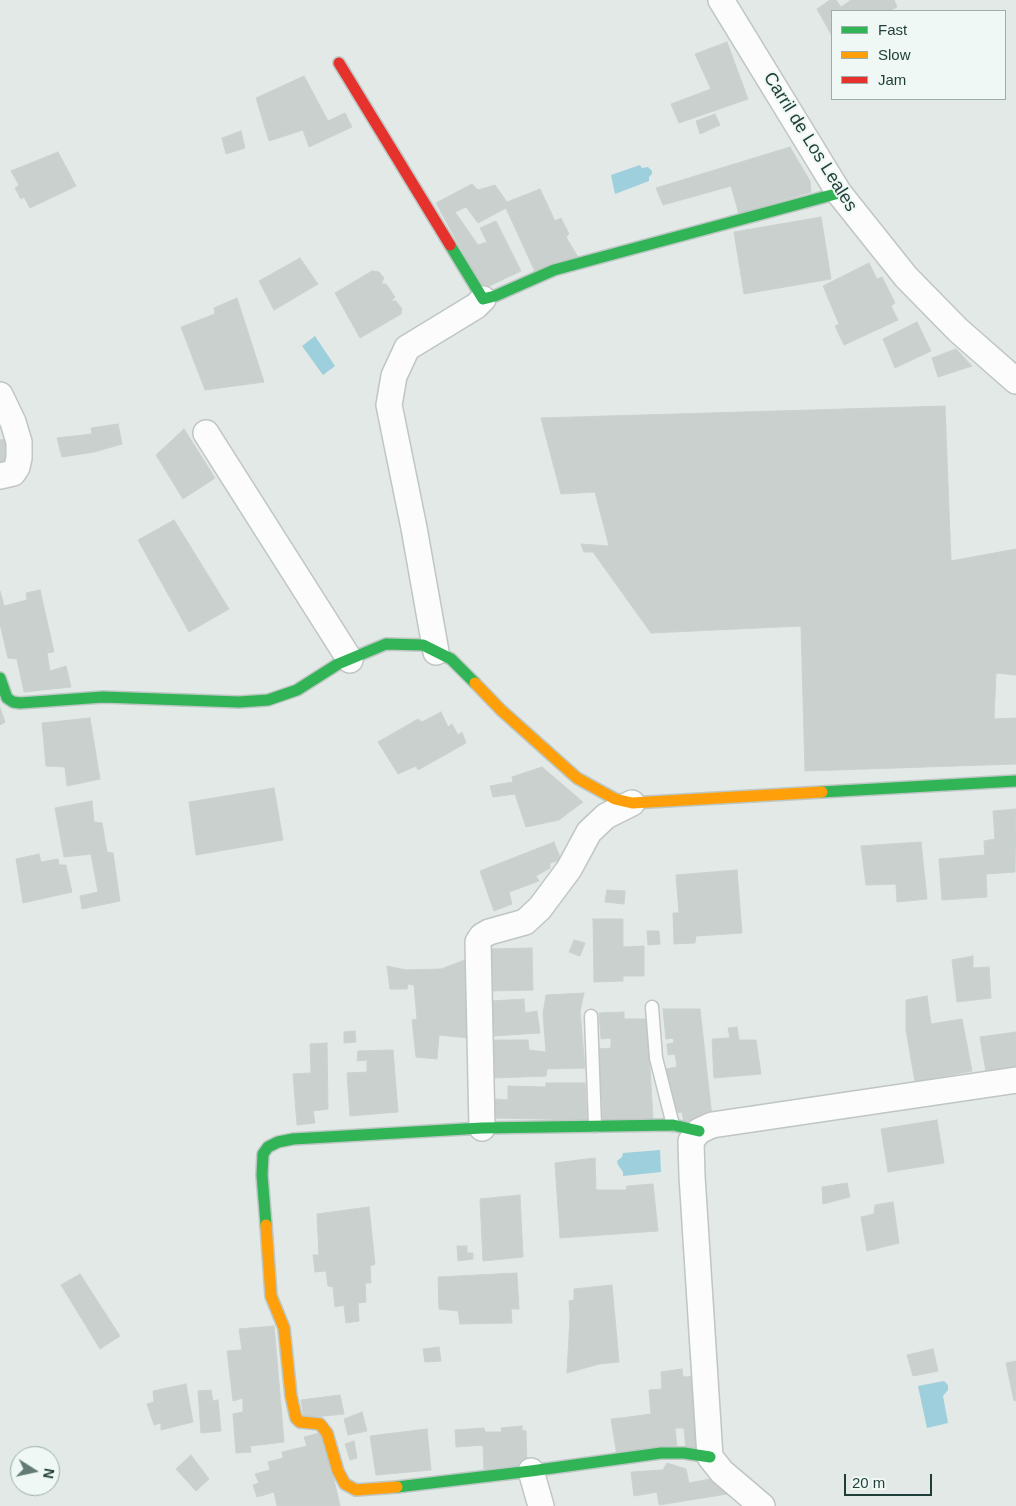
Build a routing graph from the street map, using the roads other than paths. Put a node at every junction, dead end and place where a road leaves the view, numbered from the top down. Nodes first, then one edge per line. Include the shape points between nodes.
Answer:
1 (721, 0) edge
2 (339, 63) dead end
3 (839, 194) junction
4 (483, 298) junction
5 (1016, 381) edge
6 (0, 395) edge
7 (206, 433) dead end
8 (0, 476) edge
9 (436, 652) junction
10 (350, 660) junction
11 (0, 678) edge
12 (1016, 781) edge
13 (632, 803) junction
14 (652, 1007) dead end
15 (591, 1016) dead end
16 (1016, 1080) edge
17 (596, 1126) junction
18 (673, 1126) junction
19 (482, 1128) junction
20 (699, 1131) junction
21 (710, 1457) junction
22 (531, 1471) junction
23 (541, 1506) edge
24 (762, 1506) edge

1 - 3 street, Carril de Los Leales
2 - 4 street
3 - 4 street via 554,270 495,296
3 - 5 street, Carril de Los Leales via 906,277 958,330
4 - 9 street via 476,306 407,348 394,376 389,405
6 - 8 street via 19,442 19,458 13,472
7 - 10 street
9 - 10 street via 423,645 386,644
9 - 13 street via 451,659 501,710 578,778 615,799
10 - 11 street via 297,690 268,700 249,701 103,697 20,703 7,698
12 - 13 street
13 - 19 street via 606,816 589,832 569,869 540,908 524,922 489,932 478,942
14 - 18 lane via 656,1058
15 - 17 lane
16 - 20 street via 712,1125
17 - 18 street
17 - 19 street
18 - 20 street
19 - 22 street via 294,1139 268,1147 263,1154 262,1174 271,1296 284,1328 296,1418 300,1422 320,1424 327,1433 345,1484 356,1490 371,1490
20 - 21 street via 691,1141 692,1176
21 - 22 street via 661,1453
21 - 24 street via 722,1472
22 - 23 street

